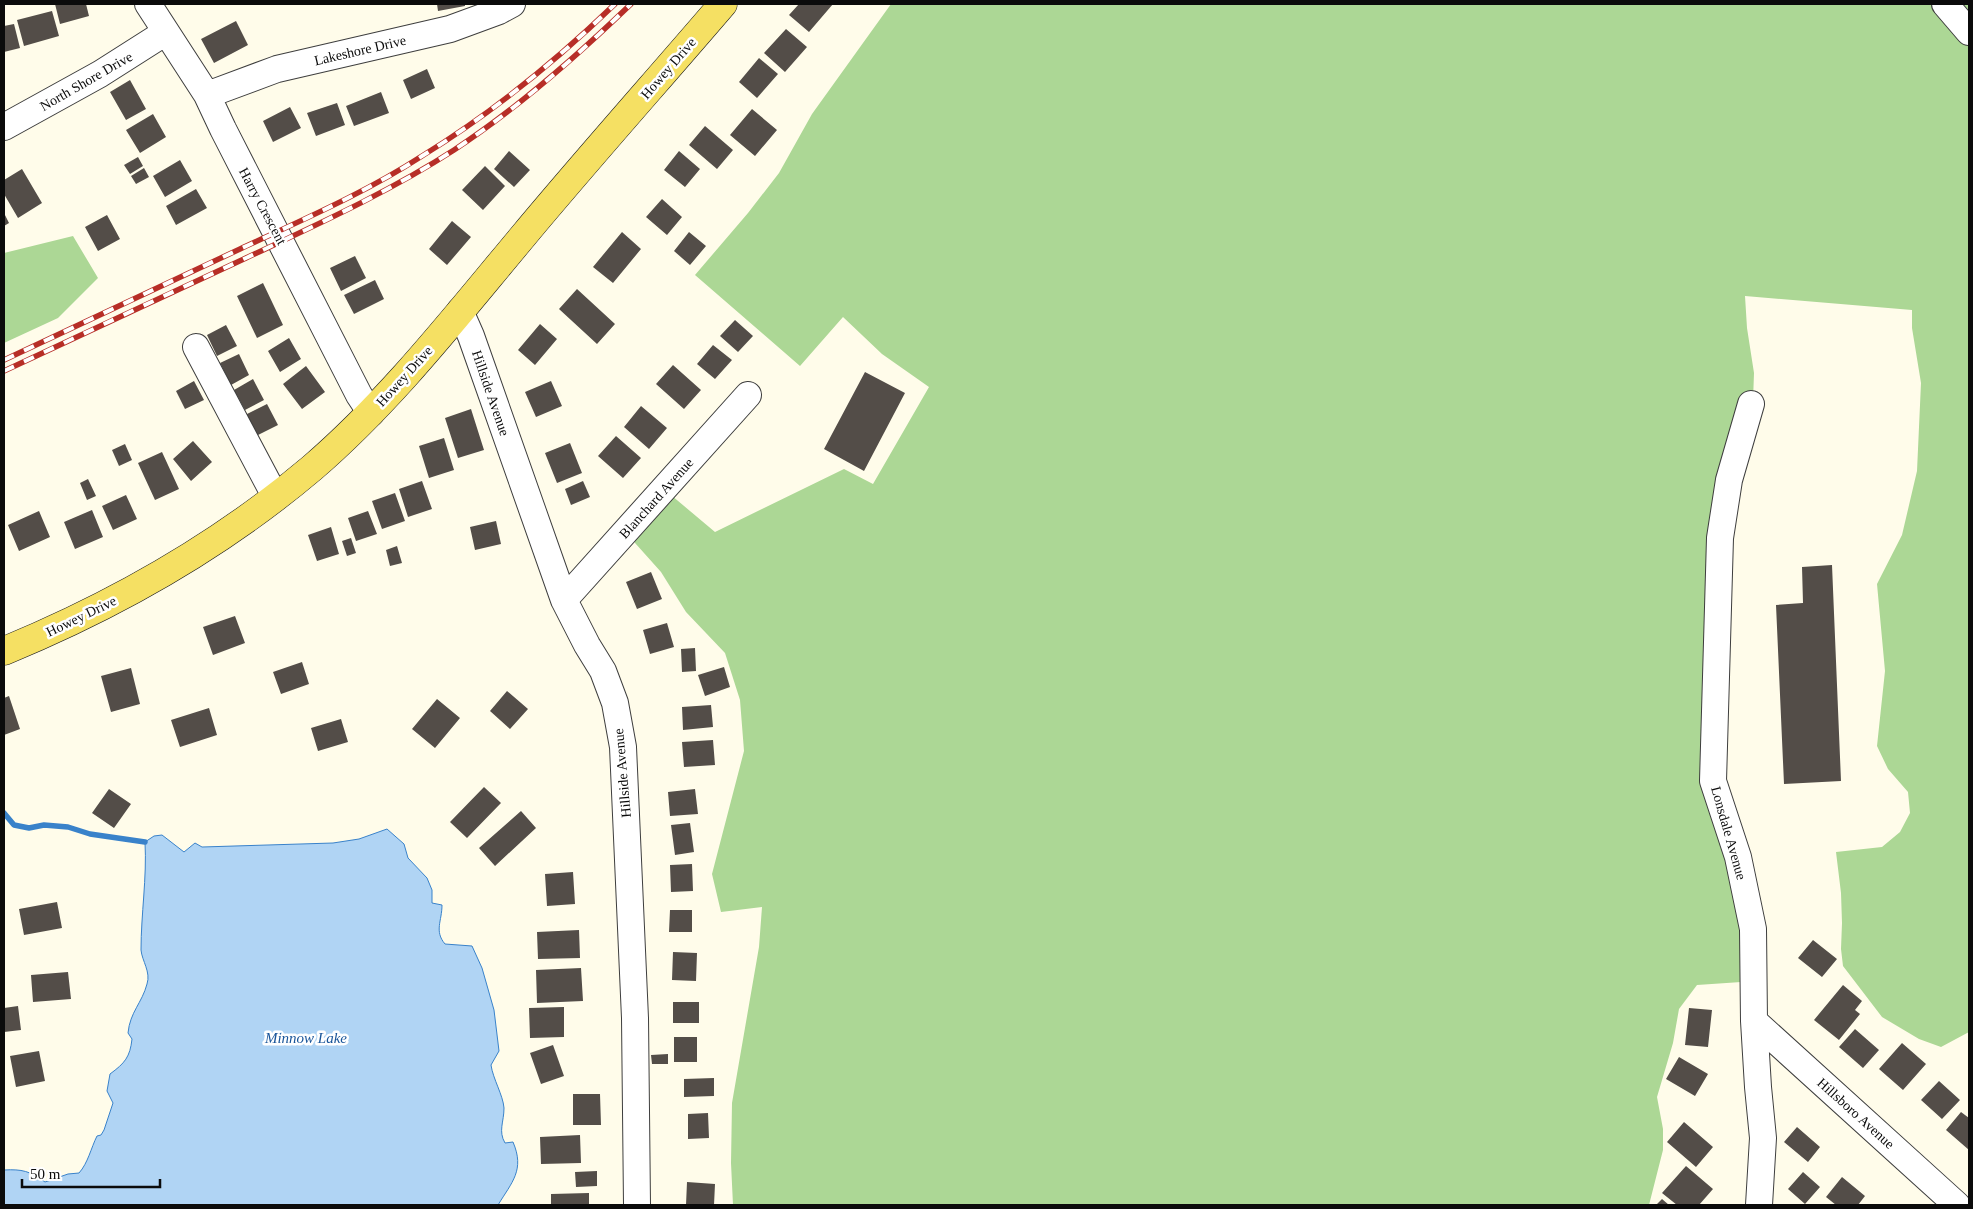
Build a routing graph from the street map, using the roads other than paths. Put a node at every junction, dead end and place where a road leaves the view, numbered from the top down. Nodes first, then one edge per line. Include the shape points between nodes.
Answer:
1 (148, 4) edge
2 (512, 4) edge
3 (724, 4) edge
4 (1945, 4) edge
5 (166, 32) junction
6 (1969, 32) edge
7 (207, 94) junction
8 (4, 127) edge
9 (460, 311) junction
10 (196, 347) dead end
11 (748, 395) dead end
12 (1751, 404) dead end
13 (371, 413) junction
14 (276, 496) junction
15 (564, 600) junction
16 (4, 651) edge
17 (1754, 1021) junction
18 (637, 1205) edge
19 (1759, 1205) edge
20 (1957, 1205) edge

1 - 5 street, Harry Crescent
2 - 7 street, Lakeshore Drive via 450,29 278,69
3 - 9 main road, Howey Drive
4 - 6 street
5 - 7 street, Harry Crescent
5 - 8 street, North Shore Drive via 100,74
7 - 13 street, Harry Crescent
9 - 13 main road, Howey Drive
9 - 15 street, Hillside Avenue
10 - 14 street
11 - 15 street, Blanchard Avenue
12 - 17 street, Lonsdale Avenue via 1729,480 1720,538 1713,780 1738,857 1753,929
13 - 14 main road, Howey Drive via 328,454
14 - 16 main road, Howey Drive via 201,548 127,593
15 - 18 street, Hillside Avenue via 603,671 615,702 623,748 635,1018
17 - 19 street, Lonsdale Avenue via 1763,1138
17 - 20 street, Hillsboro Avenue

